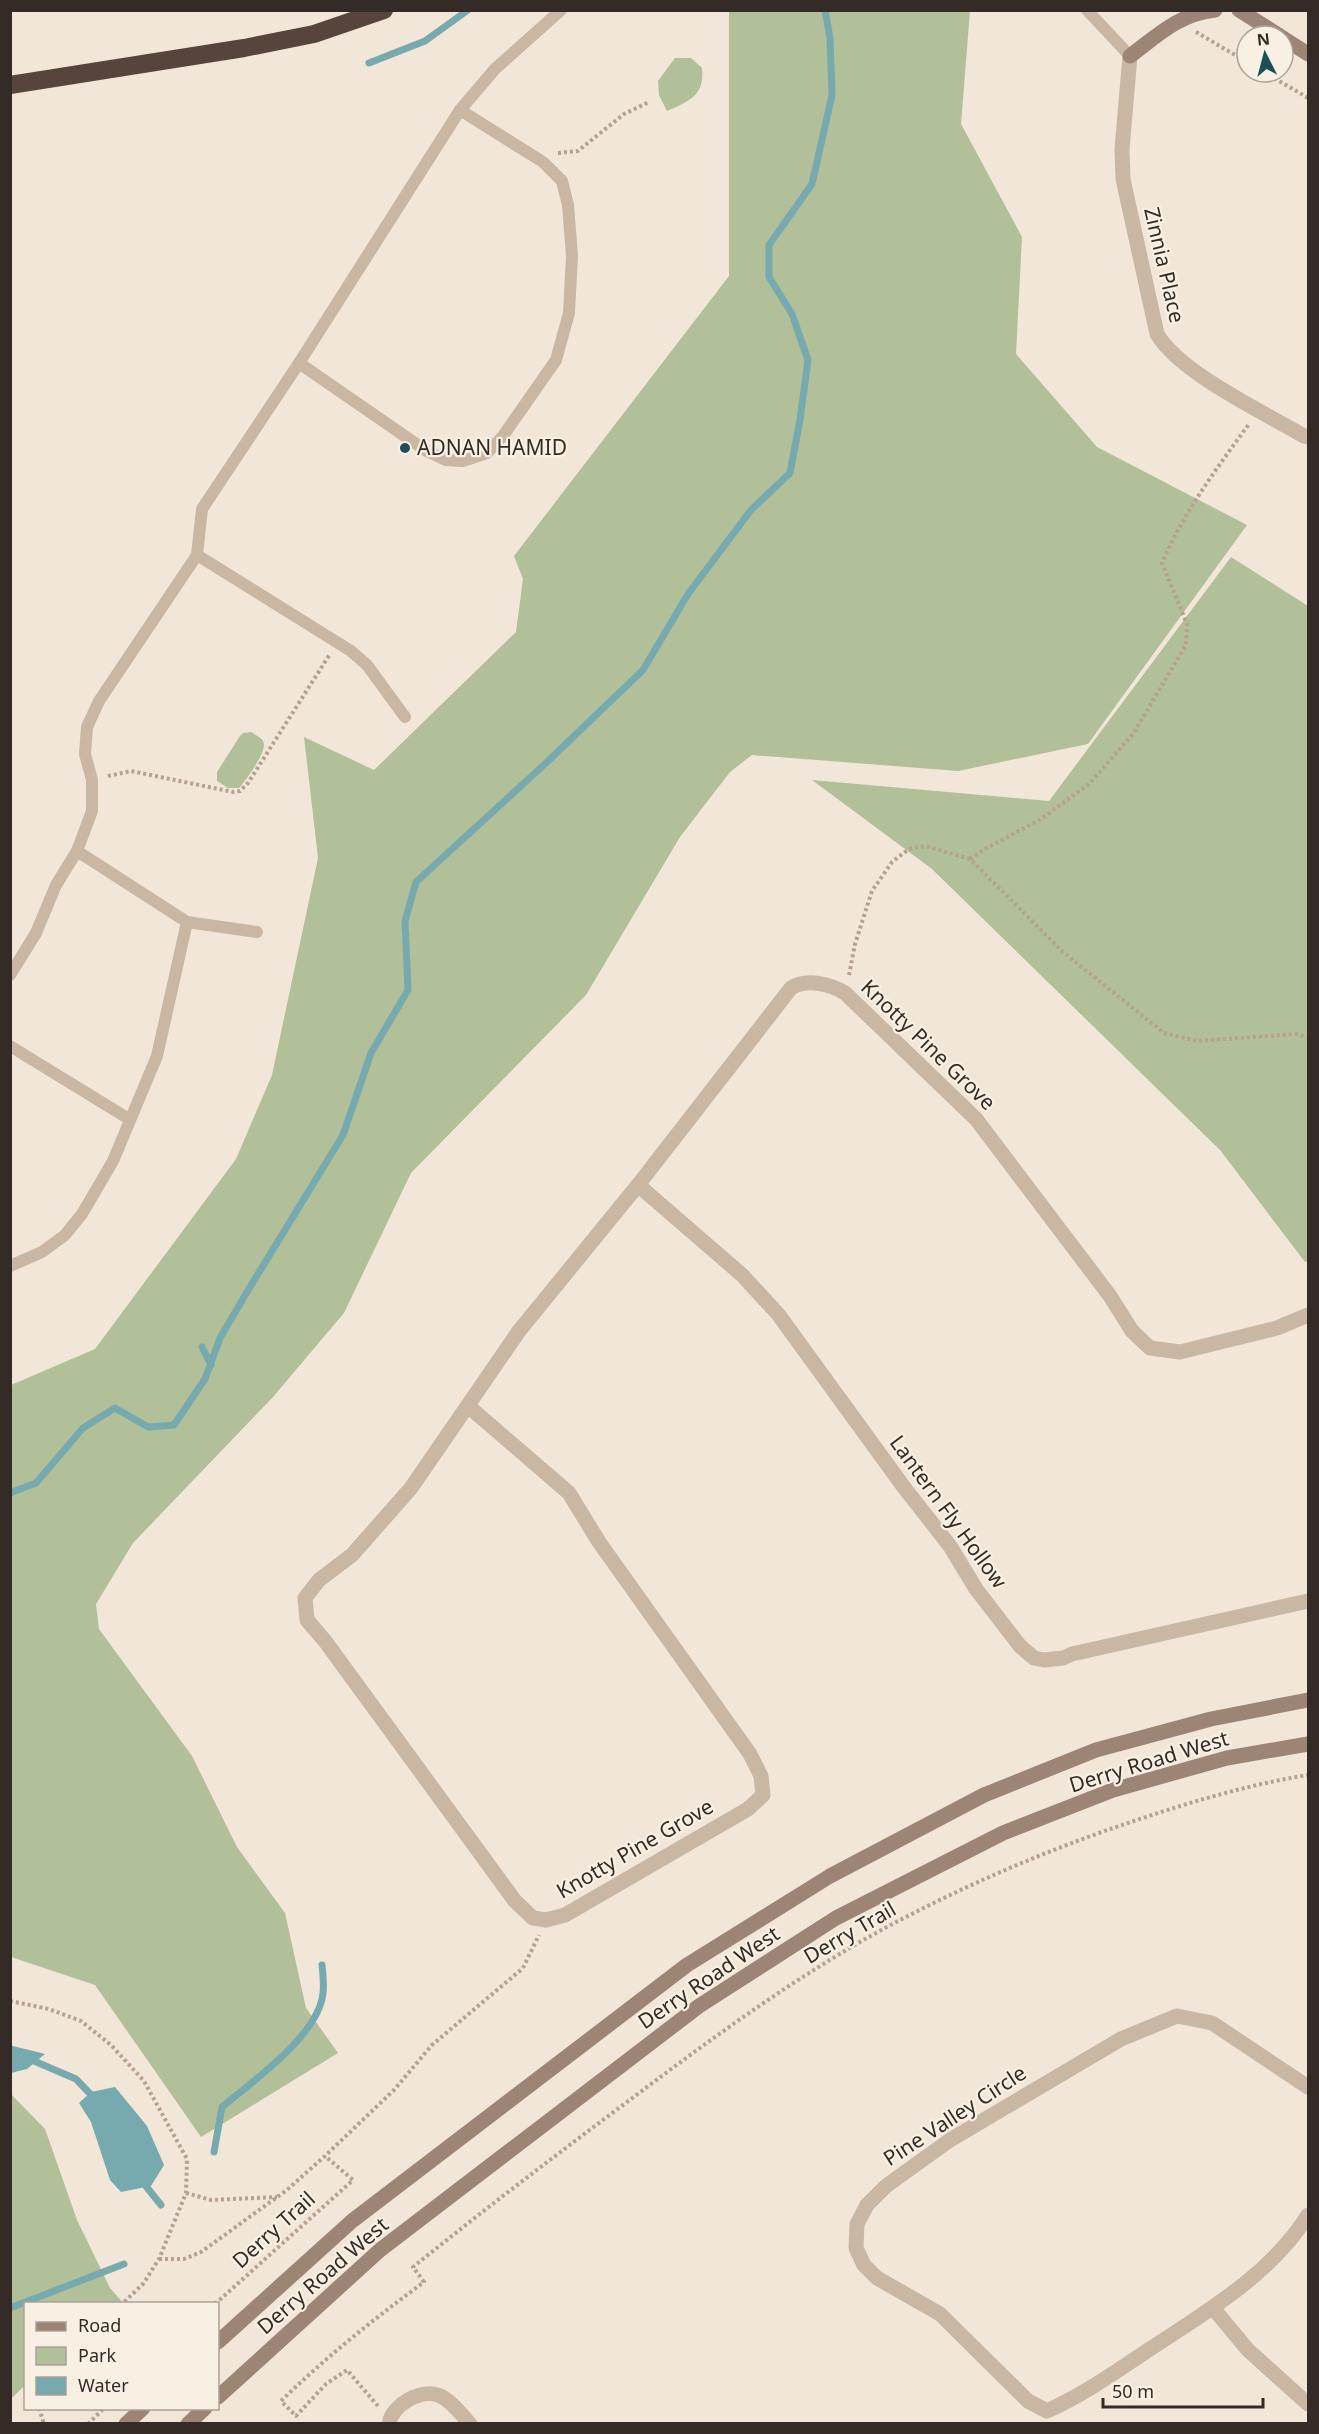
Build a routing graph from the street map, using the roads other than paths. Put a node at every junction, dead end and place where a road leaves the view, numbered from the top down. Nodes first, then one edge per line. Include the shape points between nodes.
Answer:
1 (384, 10) edge
2 (561, 10) edge
3 (1087, 10) edge
4 (1217, 10) edge
5 (1242, 12) edge
6 (1261, 24) edge
7 (1295, 46) edge
8 (1308, 54) edge
9 (1130, 56) junction
10 (10, 85) edge
11 (460, 110) junction
12 (299, 363) junction
13 (1307, 434) edge
14 (197, 555) junction
15 (405, 717) dead end
16 (78, 851) junction
17 (187, 922) junction
18 (257, 932) dead end
19 (10, 975) edge
20 (10, 1046) edge
21 (129, 1119) junction
22 (638, 1185) junction
23 (10, 1266) edge
24 (1308, 1315) edge
25 (468, 1406) junction
26 (1308, 1601) edge
27 (1308, 1700) edge
28 (1308, 1744) edge
29 (1308, 2087) edge
30 (1308, 2215) edge
31 (1213, 2307) junction
32 (219, 2341) edge
33 (219, 2396) edge
34 (1308, 2404) edge
35 (142, 2410) edge
36 (204, 2410) edge
37 (390, 2422) edge
38 (126, 2424) edge
39 (188, 2424) edge
40 (470, 2424) edge

1 - 10 highway via 303,36 244,48
2 - 11 lane via 495,69
3 - 9 lane
4 - 5 main road
4 - 9 main road via 1197,12 1178,21
5 - 6 main road
7 - 8 main road
9 - 13 street, Zinnia Place via 1123,179 1156,334 1164,346 1195,372
11 - 12 lane
11 - 12 lane via 543,162 562,181 572,256 569,313 556,360 516,419 487,453 463,461 446,460 424,450
12 - 14 lane via 202,509
14 - 15 lane via 337,642 366,665
14 - 16 lane via 99,701 87,728 85,754 92,780 92,811
16 - 17 lane
16 - 19 lane
17 - 18 lane
17 - 21 lane via 157,1056
20 - 21 lane
21 - 23 lane via 113,1161 65,1235 42,1252
22 - 24 street, Knotty Pine Grove via 790,987 806,983 826,985 845,993 976,1119 1110,1296 1132,1331 1150,1348 1180,1352 1277,1328
22 - 25 street, Knotty Pine Grove via 519,1331
22 - 26 street, Lantern Fly Hollow via 742,1275 778,1314 950,1546 976,1589 1034,1658 1063,1658
25 - 25 street, Knotty Pine Grove via 382,1523 352,1555 319,1580 305,1598 307,1620 515,1900 533,1918 546,1920 565,1915 748,1809 763,1795 761,1776 750,1754 599,1542 569,1493
27 - 32 main road, Derry Road West via 1210,1719 1096,1750 984,1795 830,1876 687,1965 352,2221
28 - 33 main road, Derry Road West via 1227,1758 1113,1790 1003,1833 836,1918 699,2006 380,2250
29 - 31 street, Pine Valley Circle via 1212,2023 1177,2016 1121,2039 950,2140 886,2186 867,2205 857,2224 856,2248 864,2265 877,2278 940,2314 1028,2401 1047,2411 1078,2397
30 - 31 street, Pine Valley Circle via 1298,2231 1250,2280
31 - 34 street via 1248,2350
35 - 38 main road
36 - 39 main road
37 - 40 street via 409,2399 439,2395

